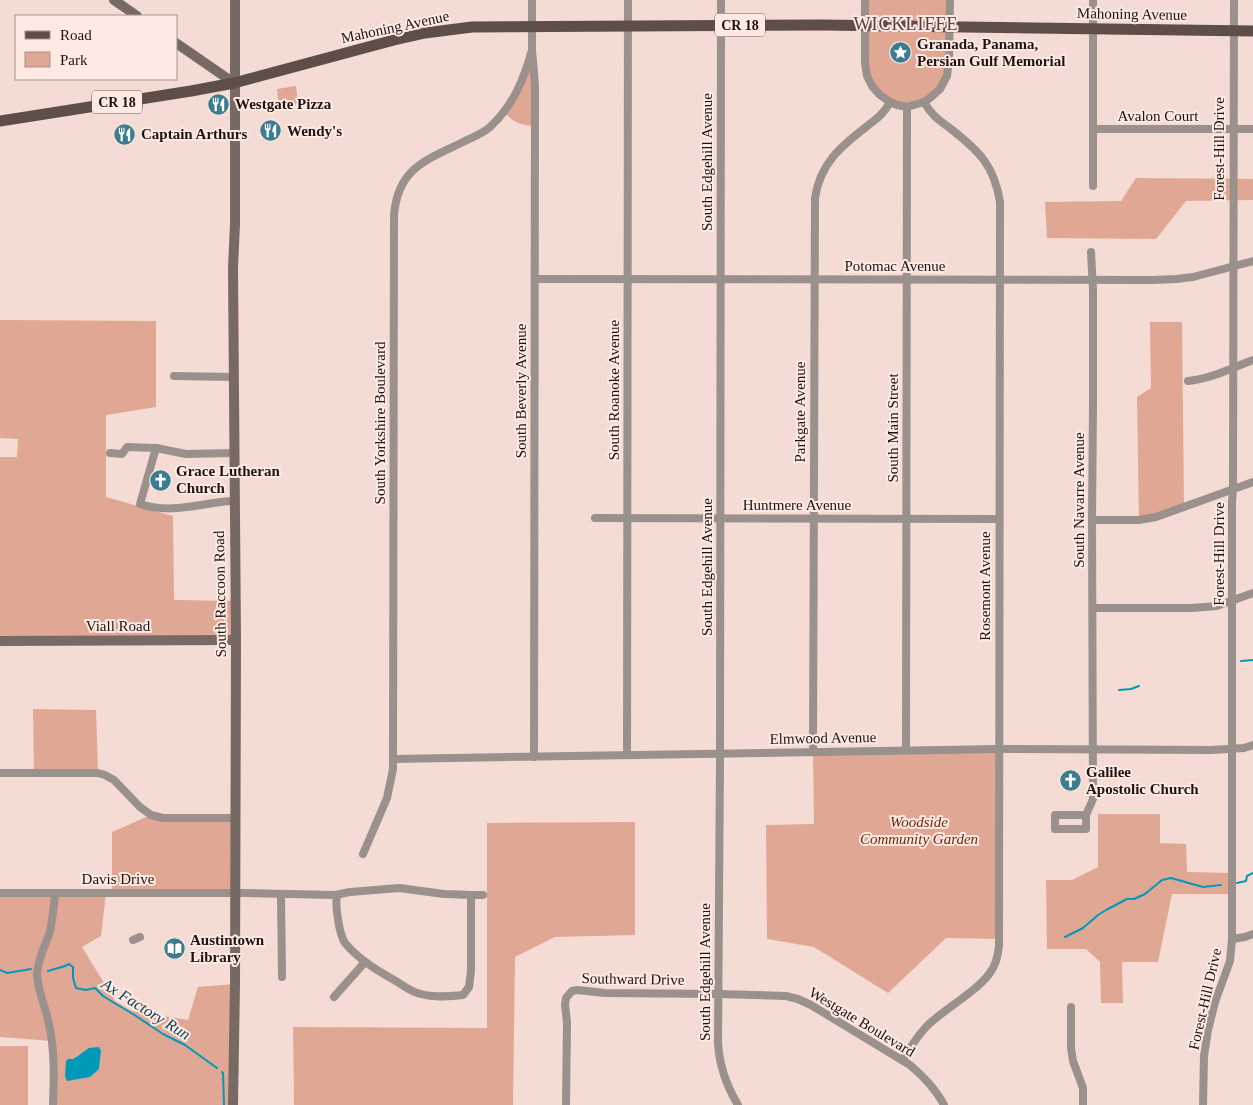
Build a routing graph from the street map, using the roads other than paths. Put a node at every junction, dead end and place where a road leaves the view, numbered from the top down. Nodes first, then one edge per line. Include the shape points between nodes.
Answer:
1 (114, 0) edge
2 (235, 0) edge
3 (532, 0) edge
4 (628, 0) edge
5 (721, 0) edge
6 (865, 0) edge
7 (950, 0) edge
8 (1093, 0) edge
9 (1234, 0) edge
10 (136, 15) edge
11 (721, 25) junction
12 (532, 26) junction
13 (628, 26) junction
14 (865, 26) junction
15 (950, 26) junction
16 (1093, 28) junction
17 (1233, 30) junction
18 (1253, 30) edge
19 (178, 44) edge
20 (532, 50) junction
21 (234, 83) junction
22 (890, 102) junction
23 (924, 102) junction
24 (907, 106) junction
25 (0, 120) edge
26 (1093, 129) junction
27 (1232, 130) junction
28 (1253, 130) edge
29 (1093, 186) dead end
30 (1091, 252) dead end
31 (1253, 261) edge
32 (1233, 266) junction
33 (628, 279) junction
34 (721, 279) junction
35 (535, 280) junction
36 (814, 280) junction
37 (907, 280) junction
38 (1000, 280) junction
39 (1092, 280) junction
40 (1253, 360) edge
41 (1232, 369) junction
42 (174, 376) dead end
43 (234, 377) junction
44 (1188, 381) dead end
45 (156, 448) junction
46 (110, 453) dead end
47 (234, 453) junction
48 (1253, 482) edge
49 (1233, 488) junction
50 (234, 501) junction
51 (595, 518) dead end
52 (627, 519) junction
53 (720, 519) junction
54 (814, 519) junction
55 (906, 519) junction
56 (999, 519) junction
57 (1092, 520) junction
58 (1253, 593) edge
59 (1232, 601) junction
60 (1093, 608) junction
61 (0, 640) edge
62 (236, 640) junction
63 (1253, 746) edge
64 (999, 749) junction
65 (1092, 749) junction
66 (1232, 749) junction
67 (906, 750) junction
68 (813, 752) junction
69 (720, 753) junction
70 (627, 755) junction
71 (534, 757) junction
72 (393, 759) junction
73 (0, 773) edge
74 (1086, 816) dead end
75 (235, 818) junction
76 (363, 854) dead end
77 (0, 893) edge
78 (55, 893) junction
79 (235, 893) junction
80 (281, 894) junction
81 (337, 894) junction
82 (471, 895) junction
83 (484, 895) dead end
84 (1253, 934) edge
85 (1232, 939) junction
86 (365, 962) junction
87 (282, 976) dead end
88 (719, 994) junction
89 (334, 997) dead end
90 (1071, 1006) dead end
91 (902, 1060) junction
92 (53, 1105) edge
93 (233, 1105) edge
94 (566, 1105) edge
95 (738, 1105) edge
96 (944, 1105) edge
97 (1083, 1105) edge
98 (1203, 1105) edge

1 - 10 street
2 - 21 street, South Raccoon Road
3 - 12 street, South Beverly Avenue
4 - 13 street, South Roanoke Avenue
5 - 11 street, South Edgehill Avenue
6 - 14 street
7 - 15 street
8 - 16 street
9 - 17 street, Forest-Hill Drive
11 - 13 main road, Mahoning Avenue / CR 18
11 - 14 main road, Mahoning Avenue / CR 18
11 - 34 street, South Edgehill Avenue
12 - 13 main road, Mahoning Avenue / CR 18
12 - 20 street, South Beverly Avenue
12 - 21 main road, Mahoning Avenue / CR 18 via 472,27 424,33
13 - 33 street, South Roanoke Avenue
14 - 15 main road, Mahoning Avenue / CR 18
14 - 22 street via 867,76 877,92
15 - 16 main road, Mahoning Avenue / CR 18
15 - 23 street via 947,76 940,89
16 - 17 main road, Mahoning Avenue / CR 18
16 - 26 street
17 - 18 main road, Mahoning Avenue / CR 18
17 - 27 street, Forest-Hill Drive
19 - 21 street
20 - 35 street, South Beverly Avenue via 535,85
20 - 72 street, South Yorkshire Boulevard via 518,90 500,117 481,133 419,165 406,179 396,200
21 - 25 main road, Mahoning Avenue / CR 18
21 - 43 street, South Raccoon Road
22 - 24 street
22 - 36 street, Parkgate Avenue via 883,114 833,154 820,176 815,198
23 - 24 street
23 - 38 street, Rosemont Avenue via 931,113 977,151 994,178 1000,202
24 - 37 street, South Main Street
26 - 27 street, Avalon Court
26 - 29 street
27 - 28 street, Avalon Court
27 - 32 street, Forest-Hill Drive
30 - 39 street, South Navarre Avenue
31 - 32 street, Potomac Avenue
32 - 39 street, Potomac Avenue via 1176,279
32 - 41 street, Forest-Hill Drive
33 - 34 street, Potomac Avenue
33 - 35 street, Potomac Avenue
33 - 52 street, South Roanoke Avenue
34 - 36 street, Potomac Avenue
34 - 53 street, South Edgehill Avenue
35 - 71 street, South Beverly Avenue
36 - 37 street, Potomac Avenue
36 - 54 street, Parkgate Avenue
37 - 38 street, Potomac Avenue
37 - 55 street, South Main Street
38 - 39 street, Potomac Avenue
38 - 56 street, Rosemont Avenue
39 - 57 street, South Navarre Avenue
40 - 41 street
41 - 44 street
41 - 49 street, Forest-Hill Drive
42 - 43 street
43 - 47 street, South Raccoon Road
45 - 46 street via 127,447 122,454
45 - 47 street via 186,454
45 - 50 street via 140,504 168,509
47 - 50 street, South Raccoon Road
48 - 49 street
49 - 57 street via 1156,517
49 - 59 street, Forest-Hill Drive
50 - 62 street, South Raccoon Road
51 - 52 street, Huntmere Avenue
52 - 53 street, Huntmere Avenue
52 - 70 street, South Roanoke Avenue
53 - 54 street, Huntmere Avenue
53 - 69 street, South Edgehill Avenue
54 - 55 street, Huntmere Avenue
54 - 68 street, Parkgate Avenue
55 - 56 street, Huntmere Avenue
55 - 67 street, South Main Street
56 - 64 street, Rosemont Avenue
57 - 60 street, South Navarre Avenue
58 - 59 street
59 - 60 street via 1192,608
59 - 66 street, Forest-Hill Drive
60 - 65 street, South Navarre Avenue
61 - 62 street, Viall Road
62 - 75 street, South Raccoon Road
63 - 66 street, Elmwood Avenue
64 - 65 street, Elmwood Avenue
64 - 67 street, Elmwood Avenue
64 - 91 street, Rosemont Avenue via 998,957 983,981 927,1026
65 - 66 street, Elmwood Avenue
65 - 74 street, South Navarre Avenue via 1093,799
66 - 85 street, Forest-Hill Drive
67 - 68 street, Elmwood Avenue
68 - 69 street, Elmwood Avenue
69 - 70 street, Elmwood Avenue
69 - 88 street, South Edgehill Avenue
70 - 71 street, Elmwood Avenue
71 - 72 street, Elmwood Avenue
72 - 76 street, South Yorkshire Boulevard via 387,798
73 - 75 street via 98,773 114,780 151,815 163,818
75 - 79 street, South Raccoon Road
77 - 78 street, Davis Drive
78 - 79 street, Davis Drive
78 - 92 street via 50,931 37,974 53,1046
79 - 80 street, Davis Drive
79 - 93 street, South Raccoon Road
80 - 81 street, Davis Drive
80 - 87 street
81 - 82 street, Davis Drive via 398,888
81 - 86 street via 344,942
82 - 83 street, Davis Drive
82 - 86 street via 471,970 469,987 463,995 413,992
84 - 85 street
85 - 98 street, Forest-Hill Drive via 1230,961 1208,1030
86 - 89 street
88 - 91 street, Westgate Boulevard via 798,999
88 - 94 street, Southward Drive via 572,991 565,1000
88 - 95 street, South Edgehill Avenue via 720,1060 725,1080
90 - 97 street via 1072,1054 1083,1088
91 - 96 street, Westgate Boulevard via 925,1078

